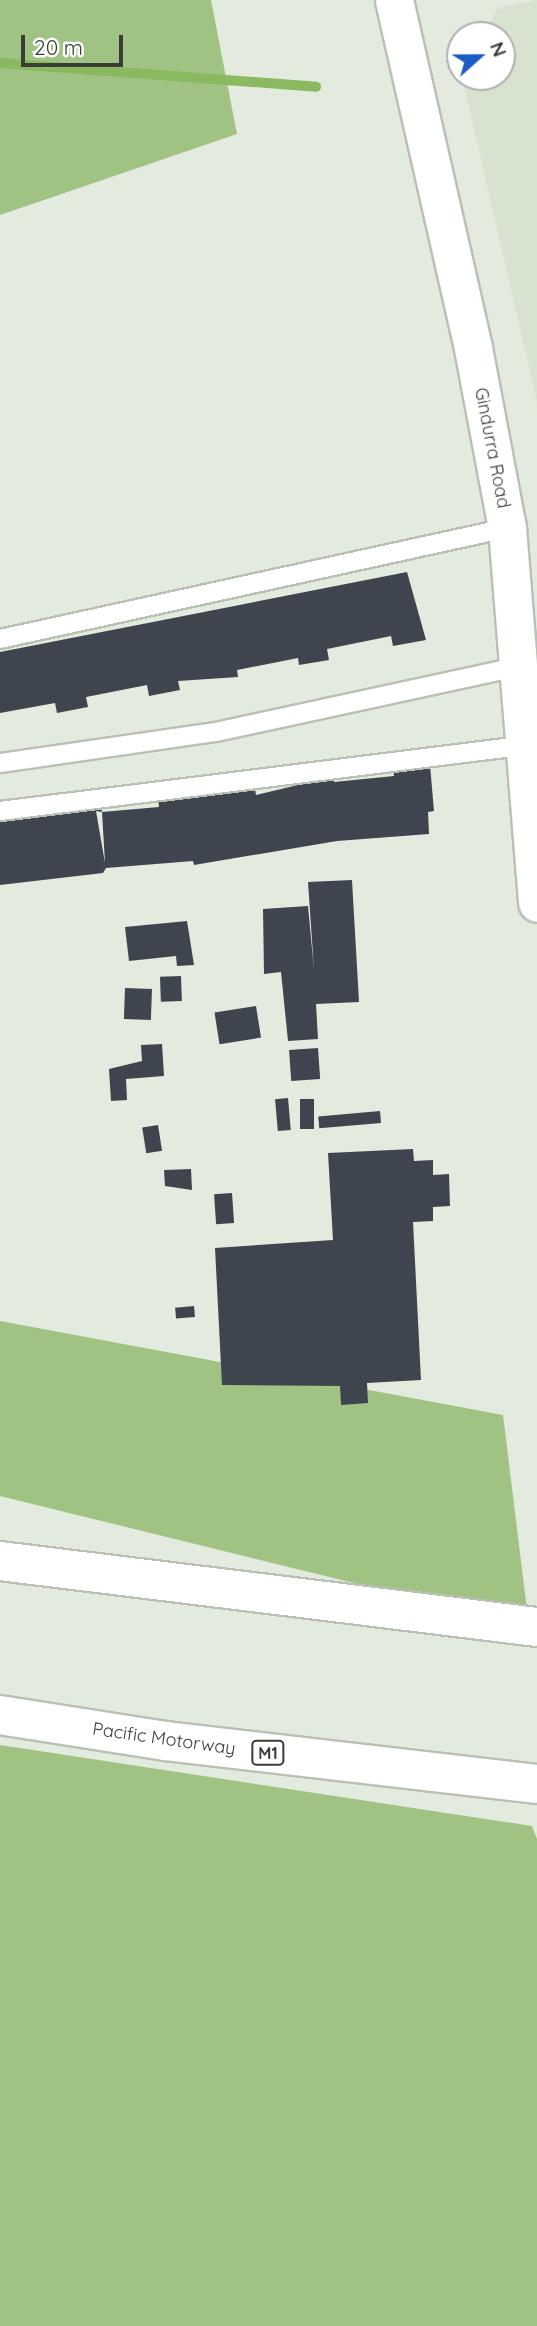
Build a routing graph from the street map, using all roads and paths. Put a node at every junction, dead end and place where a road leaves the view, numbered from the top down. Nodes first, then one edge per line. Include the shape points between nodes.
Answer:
1 (394, 0) edge
2 (507, 528) junction
3 (0, 639) edge
4 (521, 666) junction
5 (528, 745) junction
6 (0, 763) edge
7 (0, 811) edge
8 (537, 903) edge
9 (0, 1561) edge
10 (533, 1627) edge
11 (0, 1715) edge
12 (537, 1784) edge

1 - 2 street, Gindurra Road via 473,348
2 - 3 lane
2 - 4 street, Gindurra Road
4 - 5 street, Gindurra Road
4 - 6 lane via 216,732
5 - 7 lane
5 - 8 street, Gindurra Road
9 - 10 highway
11 - 12 highway, Pacific Motorway / M1 via 166,1741

